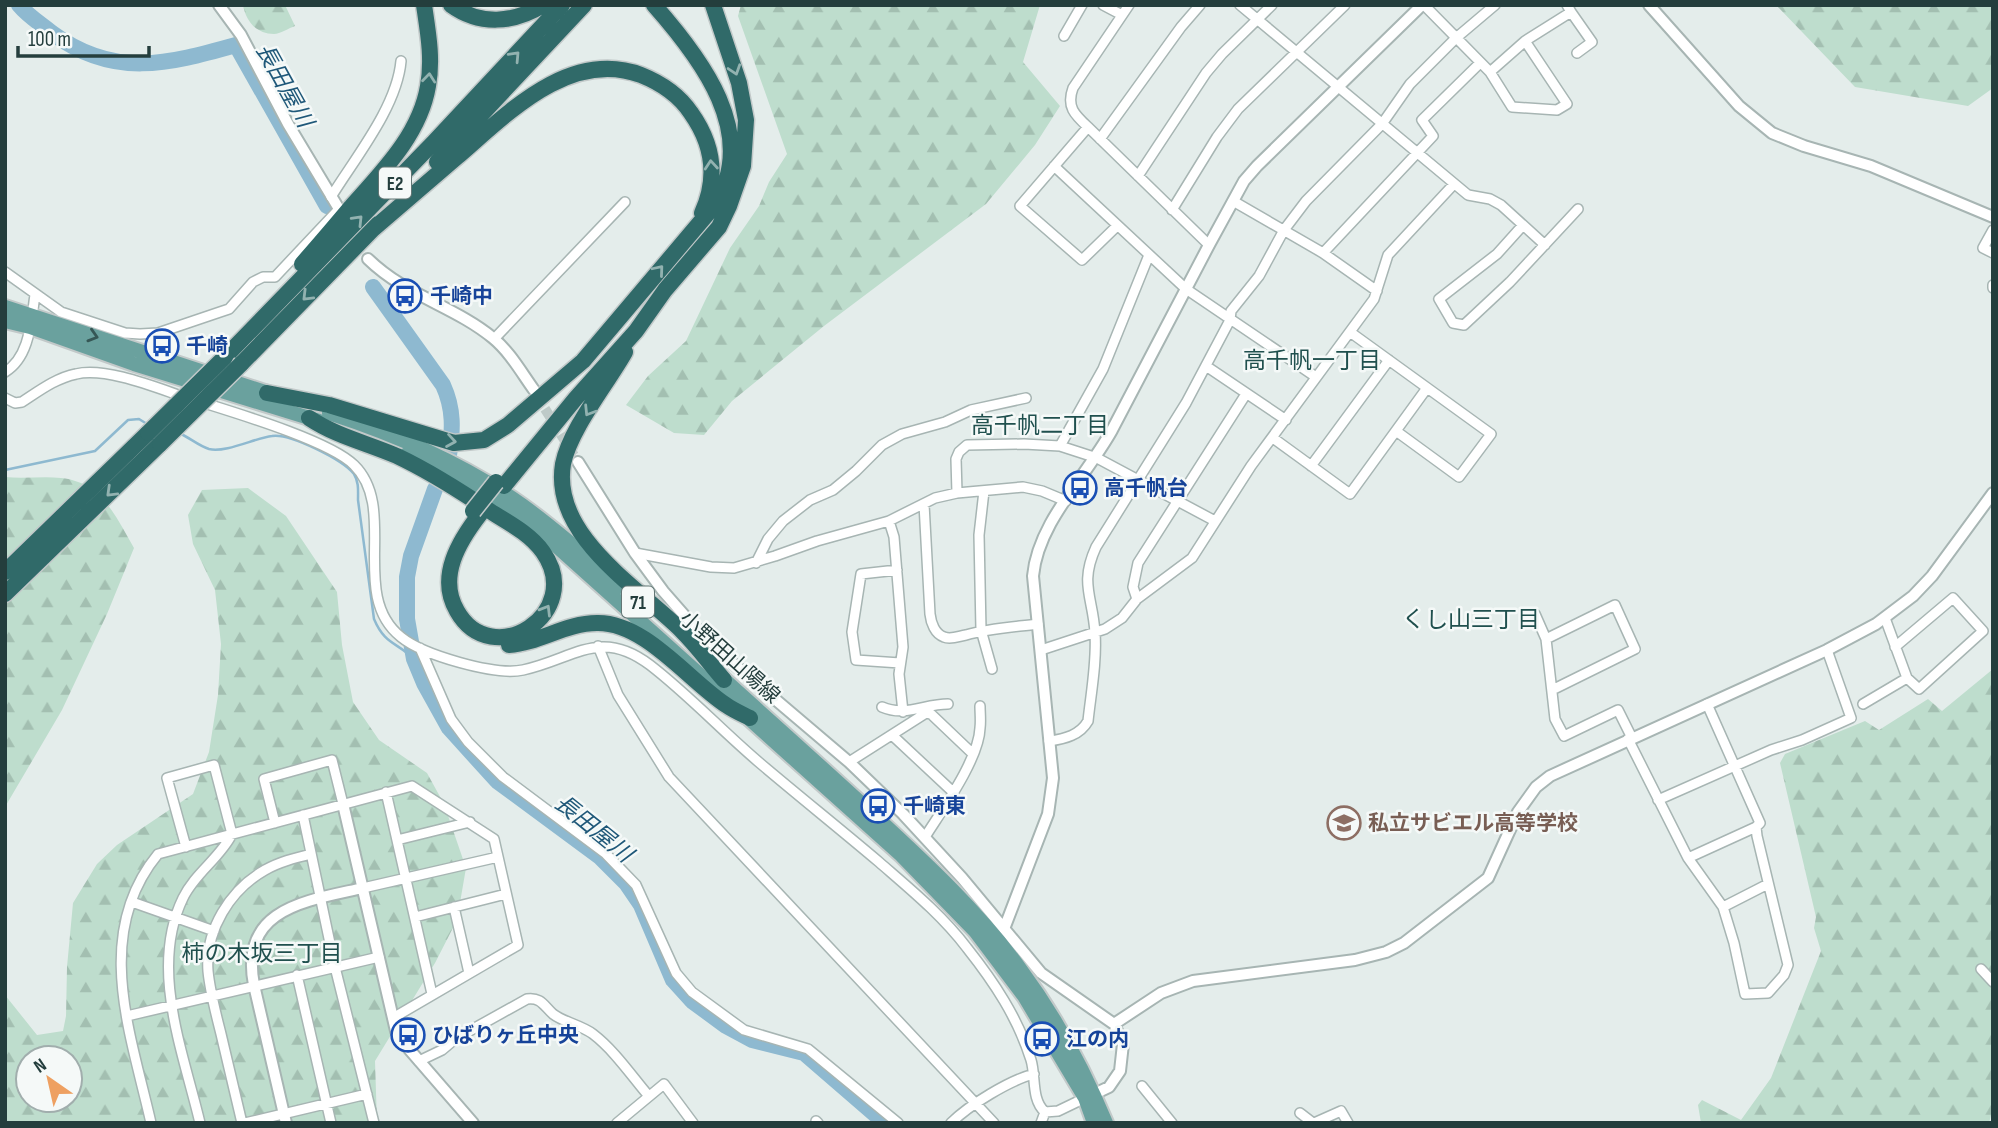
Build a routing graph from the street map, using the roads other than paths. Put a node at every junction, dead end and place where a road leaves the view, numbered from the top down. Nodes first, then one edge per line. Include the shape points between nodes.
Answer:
1 (219, 5) edge
2 (424, 5) edge
3 (451, 5) edge
4 (543, 5) edge
5 (562, 5) edge
6 (584, 5) edge
7 (654, 5) edge
8 (665, 5) edge
9 (713, 5) edge
10 (1082, 5) edge
11 (1103, 5) edge
12 (1129, 5) edge
13 (1200, 5) edge
14 (1240, 5) edge
15 (1272, 5) edge
16 (1345, 5) edge
17 (1423, 5) edge
18 (1495, 5) edge
19 (1649, 5) edge
20 (1569, 8) edge
21 (1122, 15) junction
22 (1257, 20) junction
23 (1065, 36) dead end
24 (1456, 38) junction
25 (1525, 41) junction
26 (1296, 52) junction
27 (1577, 53) dead end
28 (401, 61) dead end
29 (1480, 63) junction
30 (1490, 72) junction
31 (1337, 87) junction
32 (1382, 124) junction
33 (1088, 127) junction
34 (1100, 139) junction
35 (1418, 154) junction
36 (1054, 166) junction
37 (1138, 176) junction
38 (1454, 184) junction
39 (331, 197) junction
40 (1233, 201) junction
41 (625, 202) dead end
42 (339, 209) joint
43 (1578, 209) dead end
44 (1172, 210) junction
45 (1993, 217) edge
46 (1523, 225) junction
47 (1117, 226) junction
48 (694, 229) junction
49 (372, 230) junction
50 (1284, 230) junction
51 (1993, 230) edge
52 (1209, 245) junction
53 (1545, 245) junction
54 (1323, 253) junction
55 (1993, 253) edge
56 (1149, 255) junction
57 (692, 258) junction
58 (368, 259) dead end
59 (5, 272) edge
60 (1186, 289) junction
61 (1377, 291) junction
62 (35, 295) junction
63 (5, 307) edge
64 (624, 311) junction
65 (1230, 320) junction
66 (5, 321) edge
67 (31, 322) junction
68 (636, 331) junction
69 (1350, 332) junction
70 (494, 339) junction
71 (223, 355) junction
72 (1389, 360) junction
73 (1206, 366) junction
74 (5, 372) edge
75 (1316, 377) junction
76 (1427, 388) junction
77 (534, 390) tunnel mouth
78 (267, 393) junction
79 (1246, 394) junction
80 (5, 398) edge
81 (1026, 398) dead end
82 (309, 418) junction
83 (1286, 420) junction
84 (1396, 431) junction
85 (1273, 438) junction
86 (154, 439) junction
87 (1060, 446) junction
88 (1097, 458) junction
89 (578, 462) tunnel mouth
90 (1311, 466) junction
91 (1138, 480) junction
92 (500, 484) junction
93 (984, 491) junction
94 (957, 493) junction
95 (1993, 493) edge
96 (1177, 500) junction
97 (1066, 501) junction
98 (924, 504) junction
99 (477, 512) junction
100 (889, 521) junction
101 (1215, 521) junction
102 (635, 553) junction
103 (756, 563) junction
104 (897, 570) junction
105 (5, 572) edge
106 (5, 594) edge
107 (1137, 599) junction
108 (1535, 614) dead end
109 (1885, 618) junction
110 (1038, 624) junction
111 (981, 631) junction
112 (1096, 634) junction
113 (1546, 639) junction
114 (598, 646) junction
115 (1895, 647) junction
116 (420, 648) junction
117 (1041, 650) junction
118 (1827, 650) junction
119 (900, 663) junction
120 (992, 669) dead end
121 (1907, 678) junction
122 (724, 680) junction
123 (1552, 691) junction
124 (948, 704) dead end
125 (1707, 704) junction
126 (1863, 704) dead end
127 (783, 706) junction
128 (979, 706) dead end
129 (882, 707) dead end
130 (903, 712) junction
131 (750, 718) junction
132 (770, 721) junction
133 (892, 735) junction
134 (1630, 738) junction
135 (1049, 741) junction
136 (973, 754) junction
137 (849, 762) junction
138 (1734, 766) junction
139 (386, 792) junction
140 (953, 792) junction
141 (1658, 800) junction
142 (344, 804) junction
143 (303, 815) junction
144 (470, 822) junction
145 (275, 823) junction
146 (1756, 827) junction
147 (232, 834) junction
148 (925, 837) junction
149 (397, 841) junction
150 (186, 847) junction
151 (311, 854) junction
152 (498, 857) junction
153 (1688, 858) junction
154 (406, 878) junction
155 (1768, 884) junction
156 (363, 888) junction
157 (506, 894) junction
158 (320, 898) junction
159 (132, 902) junction
160 (454, 907) junction
161 (1723, 907) junction
162 (415, 917) junction
163 (175, 918) junction
164 (1004, 929) junction
165 (214, 931) junction
166 (379, 957) junction
167 (335, 967) junction
168 (1981, 969) dead end
169 (469, 973) junction
170 (297, 975) junction
171 (1993, 982) edge
172 (254, 985) junction
173 (432, 994) junction
174 (212, 996) junction
175 (172, 1005) junction
176 (127, 1016) junction
177 (393, 1018) junction
178 (1114, 1024) junction
179 (419, 1061) junction
180 (1034, 1074) junction
181 (1142, 1086) dead end
182 (368, 1094) junction
183 (648, 1095) junction
184 (1090, 1096) junction
185 (326, 1104) junction
186 (977, 1104) junction
187 (1045, 1112) junction
188 (1300, 1113) dead end
189 (285, 1118) edge
190 (151, 1123) edge
191 (200, 1123) edge
192 (243, 1123) edge
193 (331, 1123) edge
194 (374, 1123) edge
195 (472, 1123) edge
196 (617, 1123) edge
197 (693, 1123) edge
198 (898, 1123) edge
199 (951, 1123) edge
200 (994, 1123) edge
201 (1041, 1123) edge
202 (1094, 1123) edge
203 (1106, 1123) edge
204 (1172, 1123) edge
205 (1313, 1123) edge
206 (1348, 1123) edge

1 - 39 street via 242,35
71 -> 2 highway via 378,177 415,125 430,73
3 - 4 highway via 474,18 493,21 525,15
71 -> 5 highway, E2
6 - 49 highway, E2
7 - 48 highway via 696,57 726,117 730,151 725,184
8 - 57 highway via 721,82 738,136 738,167 726,204
9 -> 57 highway via 739,83 746,120 744,153 736,190 719,227
10 - 23 street
11 - 21 street
12 - 21 street
13 - 34 street
14 - 22 street
15 - 22 street
16 - 26 street
17 - 24 street
17 - 31 street
18 - 24 street
19 - 45 street via 1739,106 1772,132 1871,166
20 - 25 street
20 - 27 street via 1592,42
21 - 33 street via 1069,98 1072,112
22 - 26 street
22 - 37 street via 1206,74
24 - 29 street
24 - 32 street via 1410,84
25 - 30 street
25 - 30 street via 1567,104 1557,110 1512,107
26 - 31 street
26 - 44 street via 1238,109
28 - 39 street via 390,101
29 - 30 street
29 - 35 street via 1422,120 1433,136
31 - 32 street
31 - 40 street via 1257,166
32 - 35 street
32 - 50 street via 1306,201
33 - 34 street
33 - 36 street
34 - 37 street
35 - 38 street
35 - 54 street
36 - 47 street
36 - 47 street via 1020,206 1082,260
37 - 44 street
38 - 46 street via 1468,195 1502,205
38 - 61 street via 1388,255
39 - 42 street
40 - 50 street
40 - 52 street
41 - 70 street
42 - 62 street via 275,277 253,282 229,309 158,333 125,332 61,312
43 - 53 street
44 - 52 street
46 - 53 street
46 - 53 street via 1497,254 1439,299 1453,323 1464,325
47 - 56 street
48 -> 49 highway via 712,179 701,128 687,107 663,86 633,72 603,69 579,72 532,96
64 -> 48 highway
49 -> 86 highway, E2, bridge via 241,364
50 - 54 street
50 - 65 street via 1259,276 1231,311
51 - 55 street via 1983,248
52 - 60 street
54 - 61 street
56 - 60 street
56 - 87 street via 1103,369
57 - 68 highway
58 - 70 street via 397,283 470,321
59 - 62 street
60 - 65 street
60 - 88 street
61 - 69 street
62 - 67 street
63 - 67 main road, 小野田山陽線 / 71
78 -> 64 highway via 329,405 454,443 484,440 583,360
64 - 92 highway via 585,376
65 - 73 street
65 - 75 street
66 - 67 main road, 小野田山陽線 / 71
67 - 74 street via 20,358
67 -> 78 main road, 小野田山陽線 / 71
67 - 82 main road, 小野田山陽線 / 71 via 134,364
68 - 92 highway
68 -> 122 highway via 571,441 562,481 565,496 576,526 598,555 682,631
69 - 72 street
69 - 75 street
70 - 77 street
71 - 86 highway, E2, bridge via 191,388
72 - 76 street
72 - 90 street
73 - 79 street
73 - 91 street
75 - 83 street
76 - 84 street
76 - 84 street via 1491,434 1459,477
78 - 122 main road, 小野田山陽線 / 71 via 390,434 452,463 521,505 572,543
79 - 83 street
79 - 96 street
80 - 116 street via 22,402 69,376 105,374 222,408 341,455 356,466 369,488 382,611 392,629
81 - 103 street via 971,410 882,445 833,490 810,500 783,522
99 -> 82 highway via 449,575 452,600 474,629 493,636 513,635 542,618 552,597 550,563 539,547 421,468 327,430
82 - 131 main road, 小野田山陽線 / 71 via 446,471 515,515 589,572
83 - 85 street
84 - 90 street via 1350,494
85 - 90 street
85 - 101 street
86 - 105 highway, E2
86 -> 106 highway, E2
87 - 88 street
87 - 94 street via 967,445 956,459
88 - 91 street
88 - 97 street
89 - 102 street
91 - 96 street
91 - 112 street via 1089,562
92 - 99 highway, bridge
93 - 94 street
93 - 97 street via 1023,487
93 - 111 street via 979,535
94 - 98 street
95 - 109 street via 1932,576
96 - 101 street
96 - 107 street via 1138,563 1133,576
97 - 110 street via 1045,531 1035,562
98 - 100 street
98 - 111 street via 931,623 944,637
99 - 131 highway via 448,547 440,581 449,615 470,638 494,646 516,645 582,624 617,625 645,640 725,705
100 - 103 street
100 - 104 street
101 - 107 street via 1192,558
102 - 103 street via 711,568
102 - 127 street via 691,623
104 - 119 street via 903,647
104 - 119 street via 861,574 852,632 856,660
107 - 112 street via 1122,618
108 - 113 street
109 - 115 street
109 - 118 street
110 - 111 street
110 - 117 street
111 - 120 street
112 - 117 street
112 - 135 street via 1088,721 1084,730
113 - 123 street
113 - 123 street via 1615,605 1635,649
114 - 116 street via 510,672 478,668
114 - 180 street via 626,649 651,666 934,911 1001,995 1021,1033
114 - 186 street via 618,695 669,777
115 - 121 street
115 - 121 street via 1953,598 1983,631 1919,689
116 - 198 street via 451,719 468,743 503,778 606,854 636,885 676,973 692,992 744,1030 808,1049
117 - 135 street
118 - 125 street
118 - 138 street via 1851,718
119 - 130 street
121 - 126 street
122 - 132 main road, 小野田山陽線 / 71
123 - 134 street via 1555,719 1564,736 1618,710
124 - 130 street
125 - 134 street
125 - 138 street
127 - 132 street
127 - 137 street
128 - 136 street via 981,730
129 - 130 street
131 - 184 main road, 小野田山陽線 / 71 via 901,855 975,931
132 - 184 main road, 小野田山陽線 / 71 via 907,845 988,929 1043,1003
133 - 136 street via 931,714
133 - 137 street
133 - 140 street
134 - 141 street
134 - 178 street via 1568,766 1536,787 1518,811 1488,877 1404,943 1355,960 1184,984 1154,997
135 - 164 street via 1053,778 1048,814
136 - 140 street
137 - 148 street
138 - 141 street
138 - 146 street via 1760,823
139 - 142 street
139 - 144 street via 412,786
139 - 149 street
140 - 148 street
141 - 153 street
142 - 143 street
142 - 145 street via 332,760 264,779
142 - 156 street
143 - 145 street
143 - 151 street
144 - 149 street
144 - 152 street via 494,839
145 - 147 street
146 - 153 street
146 - 155 street
147 - 150 street
147 - 150 street via 214,765 167,778
147 - 163 street via 184,895
148 - 164 street
149 - 154 street
150 - 159 street via 159,854
151 - 158 street
151 - 165 street via 277,864 247,882 228,903
152 - 154 street
152 - 157 street
153 - 161 street
154 - 156 street
154 - 162 street
155 - 161 street
155 - 161 street via 1788,965 1768,993 1745,994
156 - 158 street
156 - 166 street
157 - 160 street
157 - 169 street via 518,945
158 - 167 street
158 - 172 street via 288,907 265,927 252,960
159 - 163 street
159 - 176 street via 121,943 121,988
160 - 162 street
160 - 169 street
162 - 173 street
163 - 165 street
163 - 175 street via 167,954
164 - 178 street via 1041,973
165 - 174 street via 208,959
166 - 167 street
166 - 177 street
167 - 170 street
167 - 182 street
168 - 171 street
169 - 173 street
170 - 172 street
170 - 185 street
172 - 174 street
172 - 189 street
173 - 177 street
174 - 175 street
174 - 192 street
175 - 176 street
175 - 191 street
176 - 190 street
177 - 179 street via 402,1041
178 - 184 street via 1123,1044 1123,1064 1110,1087
179 - 183 street via 533,998 555,1016 600,1040
179 - 195 street
180 - 186 street via 1016,1078
180 - 187 street via 1037,1100
181 - 204 street
182 - 185 street
182 - 194 street
183 - 196 street
183 - 197 street via 664,1084
184 - 187 street
184 - 202 main road, 小野田山陽線 / 71
184 - 203 main road, 小野田山陽線 / 71
185 - 189 street
185 - 193 street
186 - 199 street
186 - 200 street
187 - 201 street
188 - 205 street
189 - 192 street
205 - 206 street via 1342,1111

